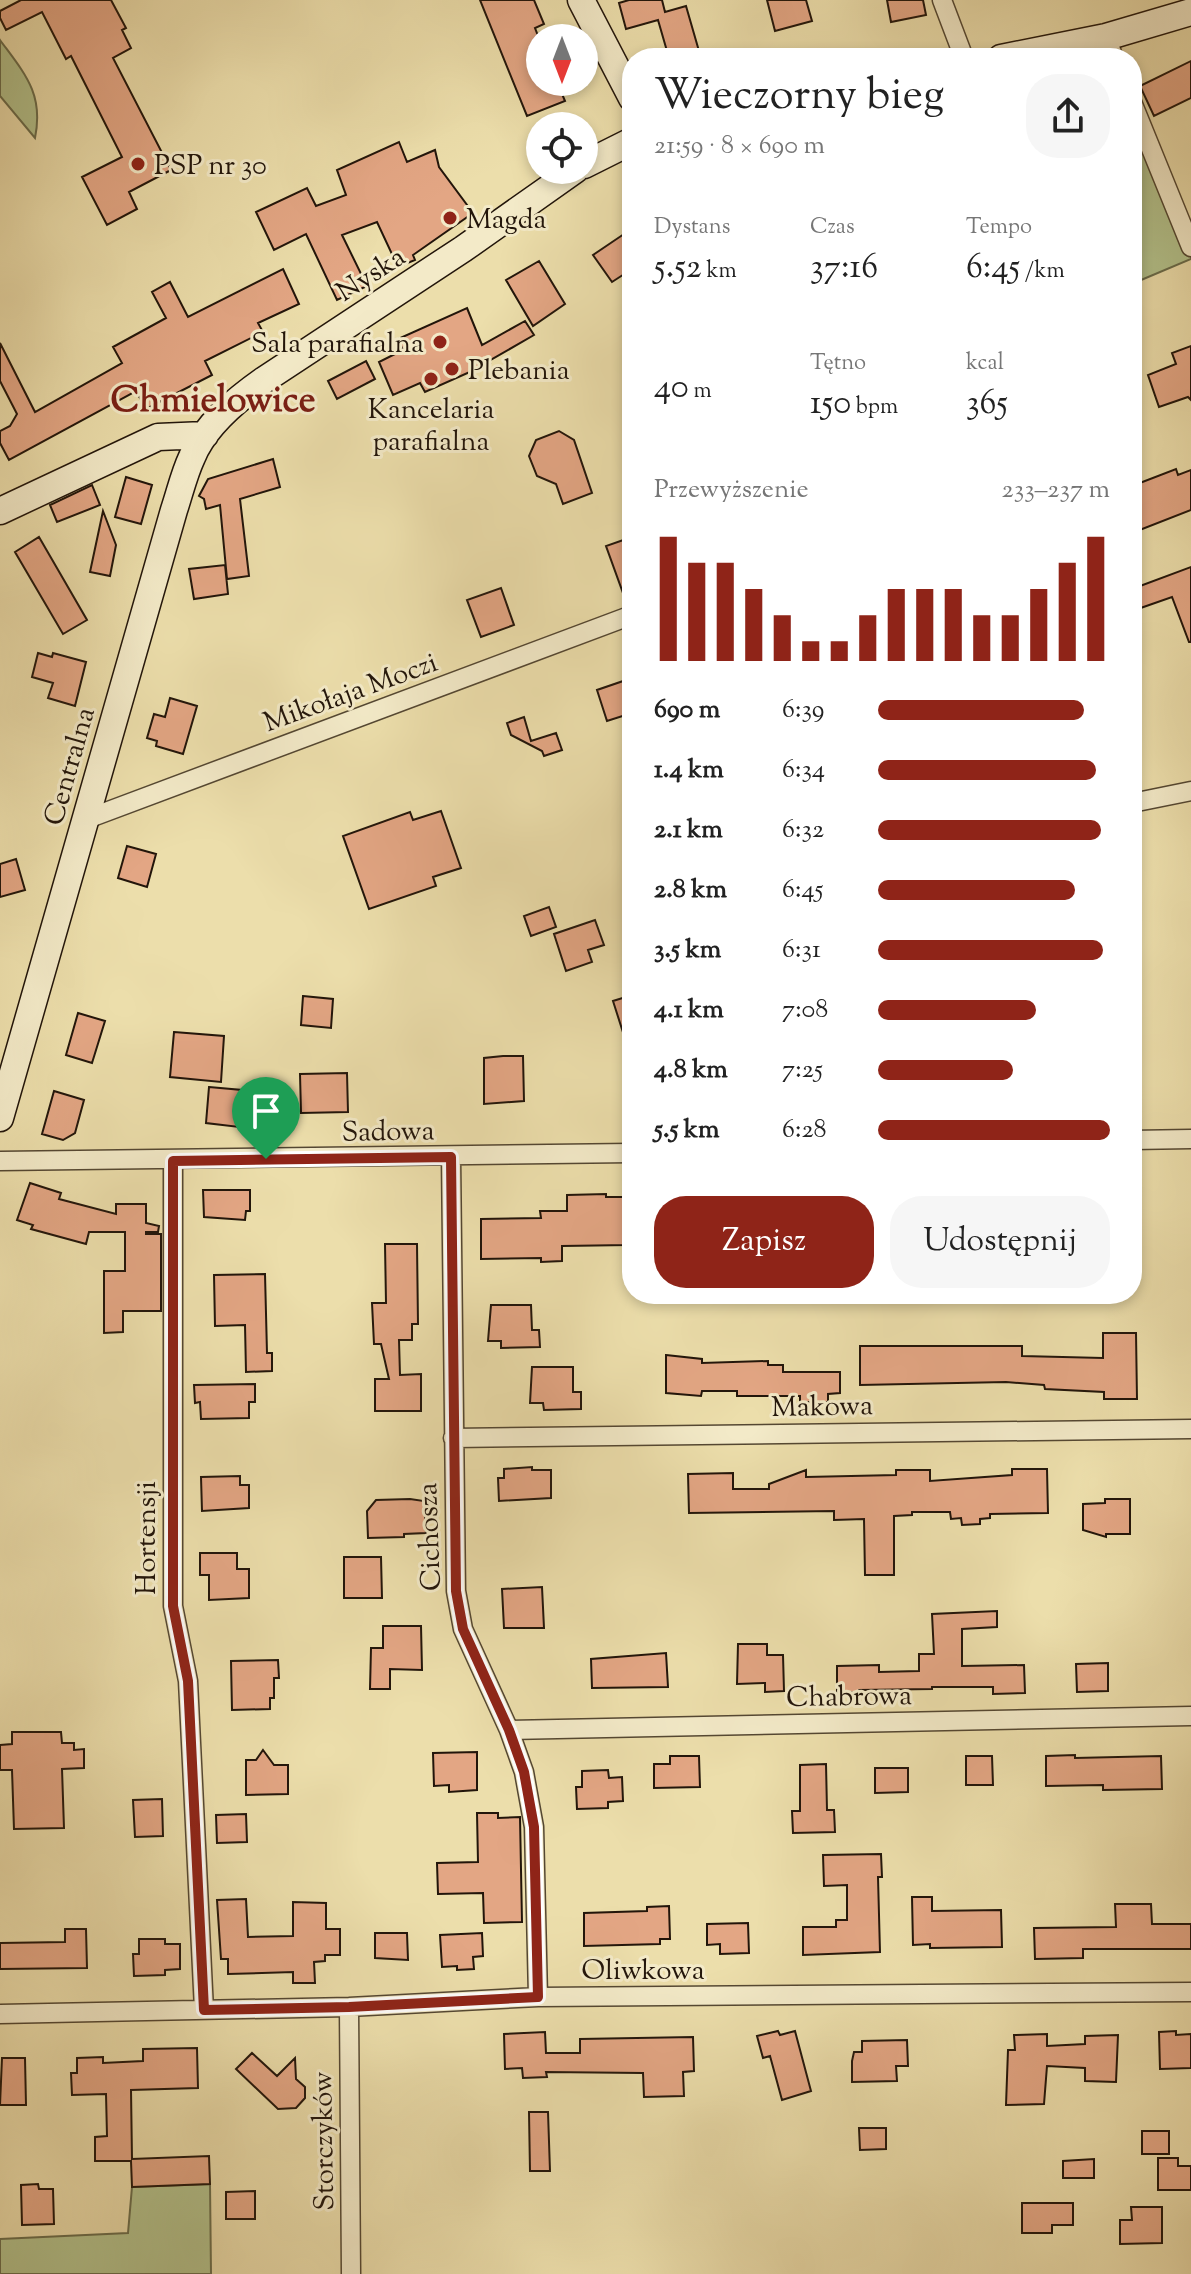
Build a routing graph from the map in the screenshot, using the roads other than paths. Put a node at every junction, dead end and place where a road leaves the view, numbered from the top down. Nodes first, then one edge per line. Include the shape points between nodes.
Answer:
1 (581, 0) edge
2 (942, 0) edge
3 (1191, 12) edge
4 (960, 48) edge
5 (1110, 48) edge
6 (622, 79) edge
7 (1142, 127) edge
8 (622, 146) edge
9 (598, 158) edge
10 (555, 184) edge
11 (1191, 247) edge
12 (205, 435) junction
13 (0, 511) edge
14 (622, 619) edge
15 (1191, 791) edge
16 (1142, 801) edge
17 (87, 819) junction
18 (0, 1118) edge
19 (1191, 1139) edge
20 (1142, 1140) edge
21 (622, 1153) edge
22 (451, 1157) junction
23 (0, 1161) edge
24 (173, 1161) junction
25 (1191, 1429) edge
26 (453, 1438) junction
27 (1191, 1716) edge
28 (509, 1730) junction
29 (1191, 1992) edge
30 (538, 1997) junction
31 (349, 2007) junction
32 (204, 2010) junction
33 (0, 2014) edge
34 (351, 2274) edge

1 - 6 street
2 - 4 street
3 - 5 street
7 - 11 street
8 - 9 street
10 - 12 street, Nyska via 264,380
12 - 13 street via 158,437
12 - 17 street, Centralna via 192,454 174,510
14 - 17 street, Mikołaja Moczi
15 - 16 street
17 - 18 street, Centralna
19 - 20 street
21 - 22 street, Sadowa
22 - 24 street, Sadowa
22 - 26 street, Cichosza
23 - 24 street, Sadowa
24 - 32 street, Hortensji via 173,1606 188,1681
25 - 26 street, Makowa
26 - 28 street, Cichosza via 456,1591 463,1629
27 - 28 street, Chabrowa
28 - 30 street, Cichosza via 524,1772 534,1827
29 - 30 street, Oliwkowa
30 - 31 street, Oliwkowa
31 - 32 street, Oliwkowa
31 - 34 street, Storczyków
32 - 33 street, Oliwkowa

